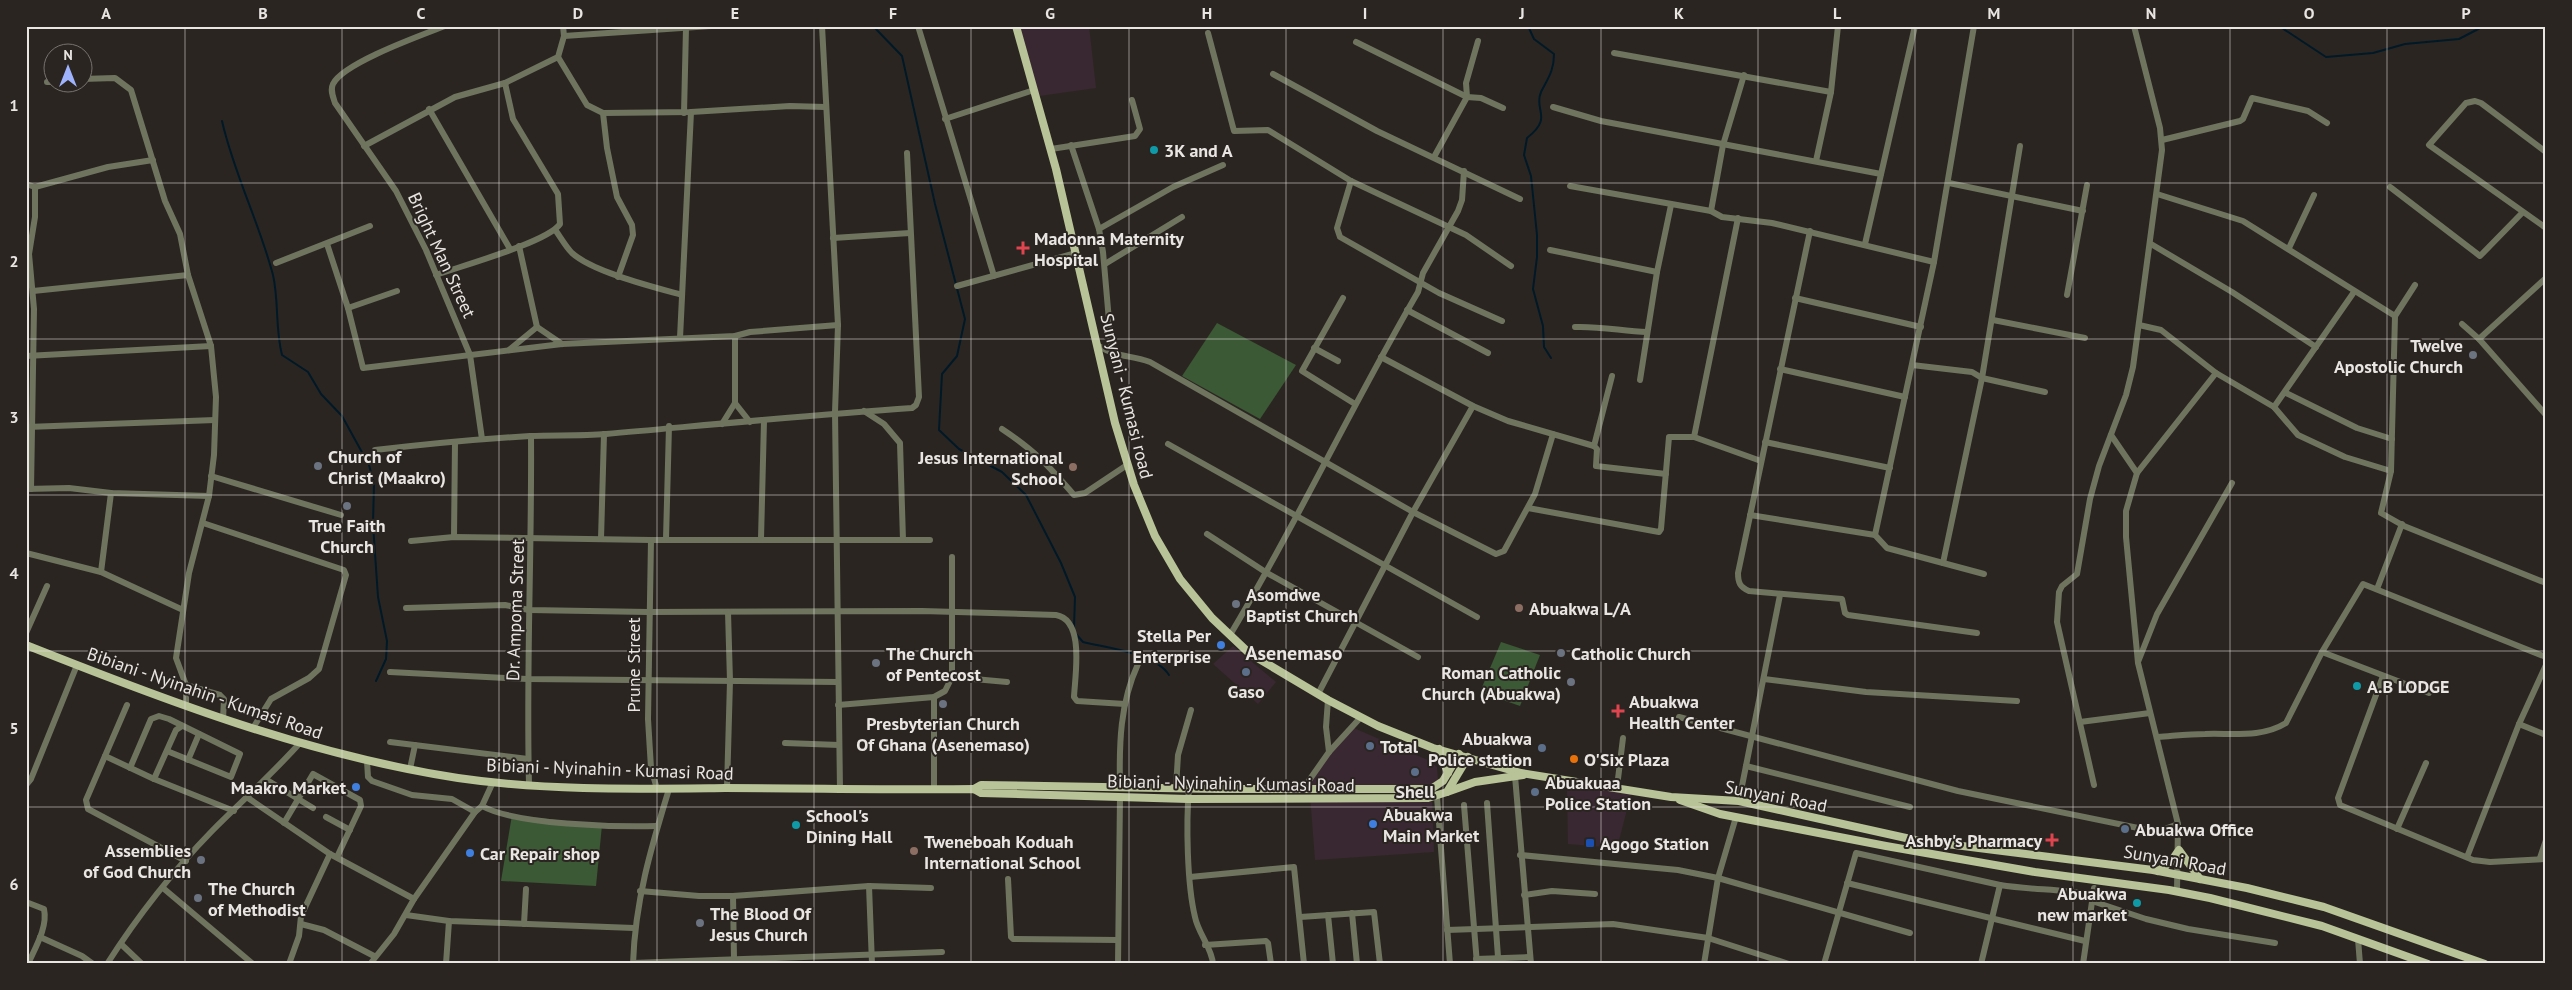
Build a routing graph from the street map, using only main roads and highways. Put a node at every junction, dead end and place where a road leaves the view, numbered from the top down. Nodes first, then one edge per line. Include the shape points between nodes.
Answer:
1 (1016, 26) edge
2 (26, 645) edge
3 (1440, 749) junction
4 (1459, 754) junction
5 (1468, 757) junction
6 (1448, 773) junction
7 (1526, 774) junction
8 (974, 789) junction
9 (1447, 792) junction
10 (1671, 797) junction
11 (2158, 871) junction
12 (2200, 879) junction
13 (2428, 964) edge
14 (2485, 964) edge

1 - 3 main road, Sunyani - Kumasi road via 1051,149 1127,465 1149,524 1172,567 1212,618 1249,653 1361,717
2 - 8 main road, Bibiani - Nyinahin - Kumasi Road via 186,706 298,744 367,761 493,782 657,789
3 - 4 main road, Sunyani - Kumasi road
3 - 6 main road
4 - 5 main road, Sunyani - Kumasi road
4 - 6 main road, Bibiani - Nyinahin - Kumasi Road
5 - 7 main road, Sunyani - Kumasi road
5 - 9 main road
6 - 8 main road, Bibiani - Nyinahin - Kumasi Road via 1440,784 1431,789 981,785
7 - 9 main road, Bibiani - Nyinahin - Kumasi Road via 1475,782
7 - 10 main road, Sunyani - Kumasi road
8 - 9 main road, Bibiani - Nyinahin - Kumasi Road via 981,793 1188,799 1437,797
10 - 11 main road, Sunyani Road via 1739,800 1915,840
10 - 13 main road, Sunyani Road via 1736,817 1886,846 2035,872 2177,891 2289,918
11 - 12 main road, Sunyani Road
11 - 12 main road via 2170,863 2179,850
12 - 14 main road, Sunyani Road via 2324,908

